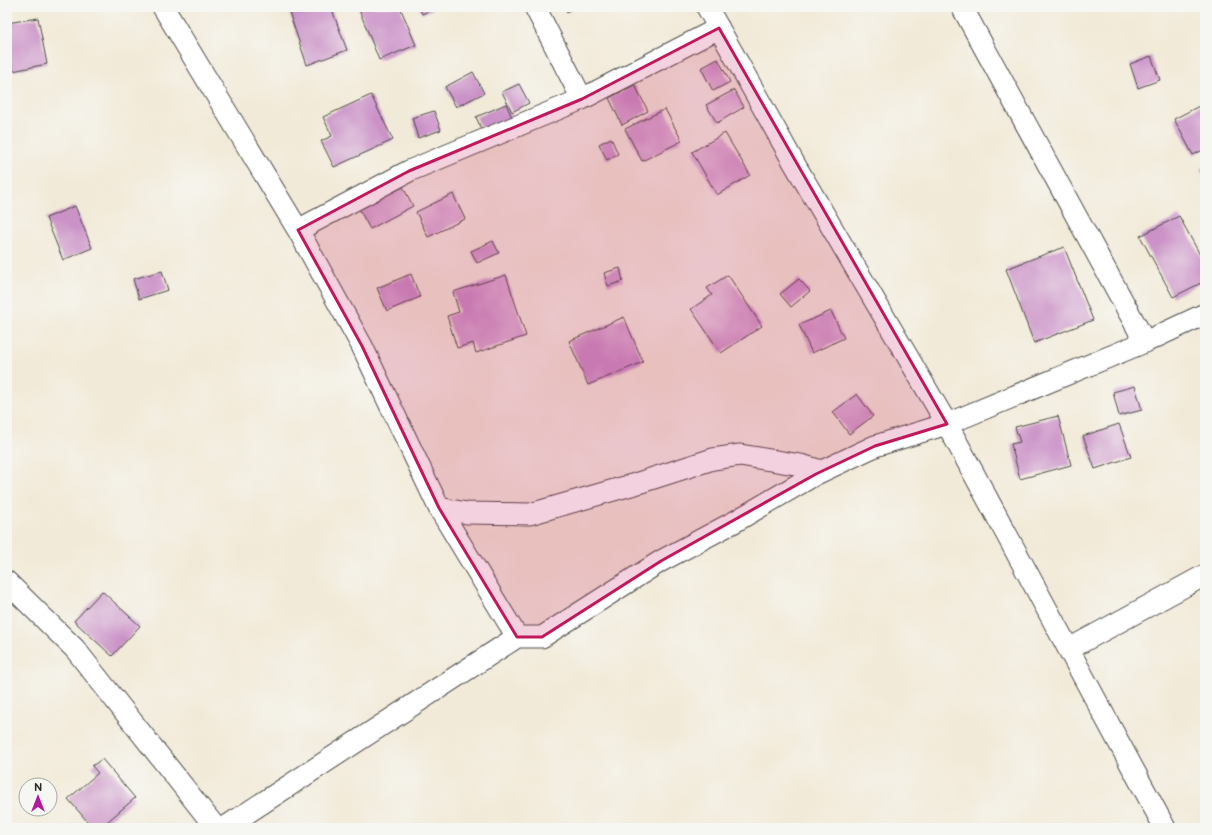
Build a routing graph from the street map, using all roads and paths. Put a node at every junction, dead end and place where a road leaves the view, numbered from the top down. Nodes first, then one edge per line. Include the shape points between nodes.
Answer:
1 (163, 7) edge
2 (535, 7) edge
3 (707, 7) edge
4 (962, 7) edge
5 (719, 28) junction
6 (582, 99) junction
7 (298, 230) junction
8 (1205, 314) edge
9 (1145, 342) junction
10 (947, 424) junction
11 (822, 471) junction
12 (439, 508) junction
13 (1205, 575) edge
14 (7, 582) edge
15 (516, 637) junction
16 (1069, 649) junction
17 (216, 828) edge
18 (224, 828) edge
19 (1164, 828) edge

1 - 7 street
2 - 6 street
3 - 5 street
4 - 9 street
5 - 6 street
5 - 10 street via 794,163
6 - 7 street via 409,171
7 - 12 street via 362,346
8 - 9 street
9 - 10 street
10 - 11 street via 875,446
10 - 16 street
11 - 12 street via 740,455 713,459 530,514 467,513
11 - 15 street via 661,561 542,637
12 - 15 street
13 - 16 street
14 - 17 street via 75,649
15 - 18 street
16 - 19 street

